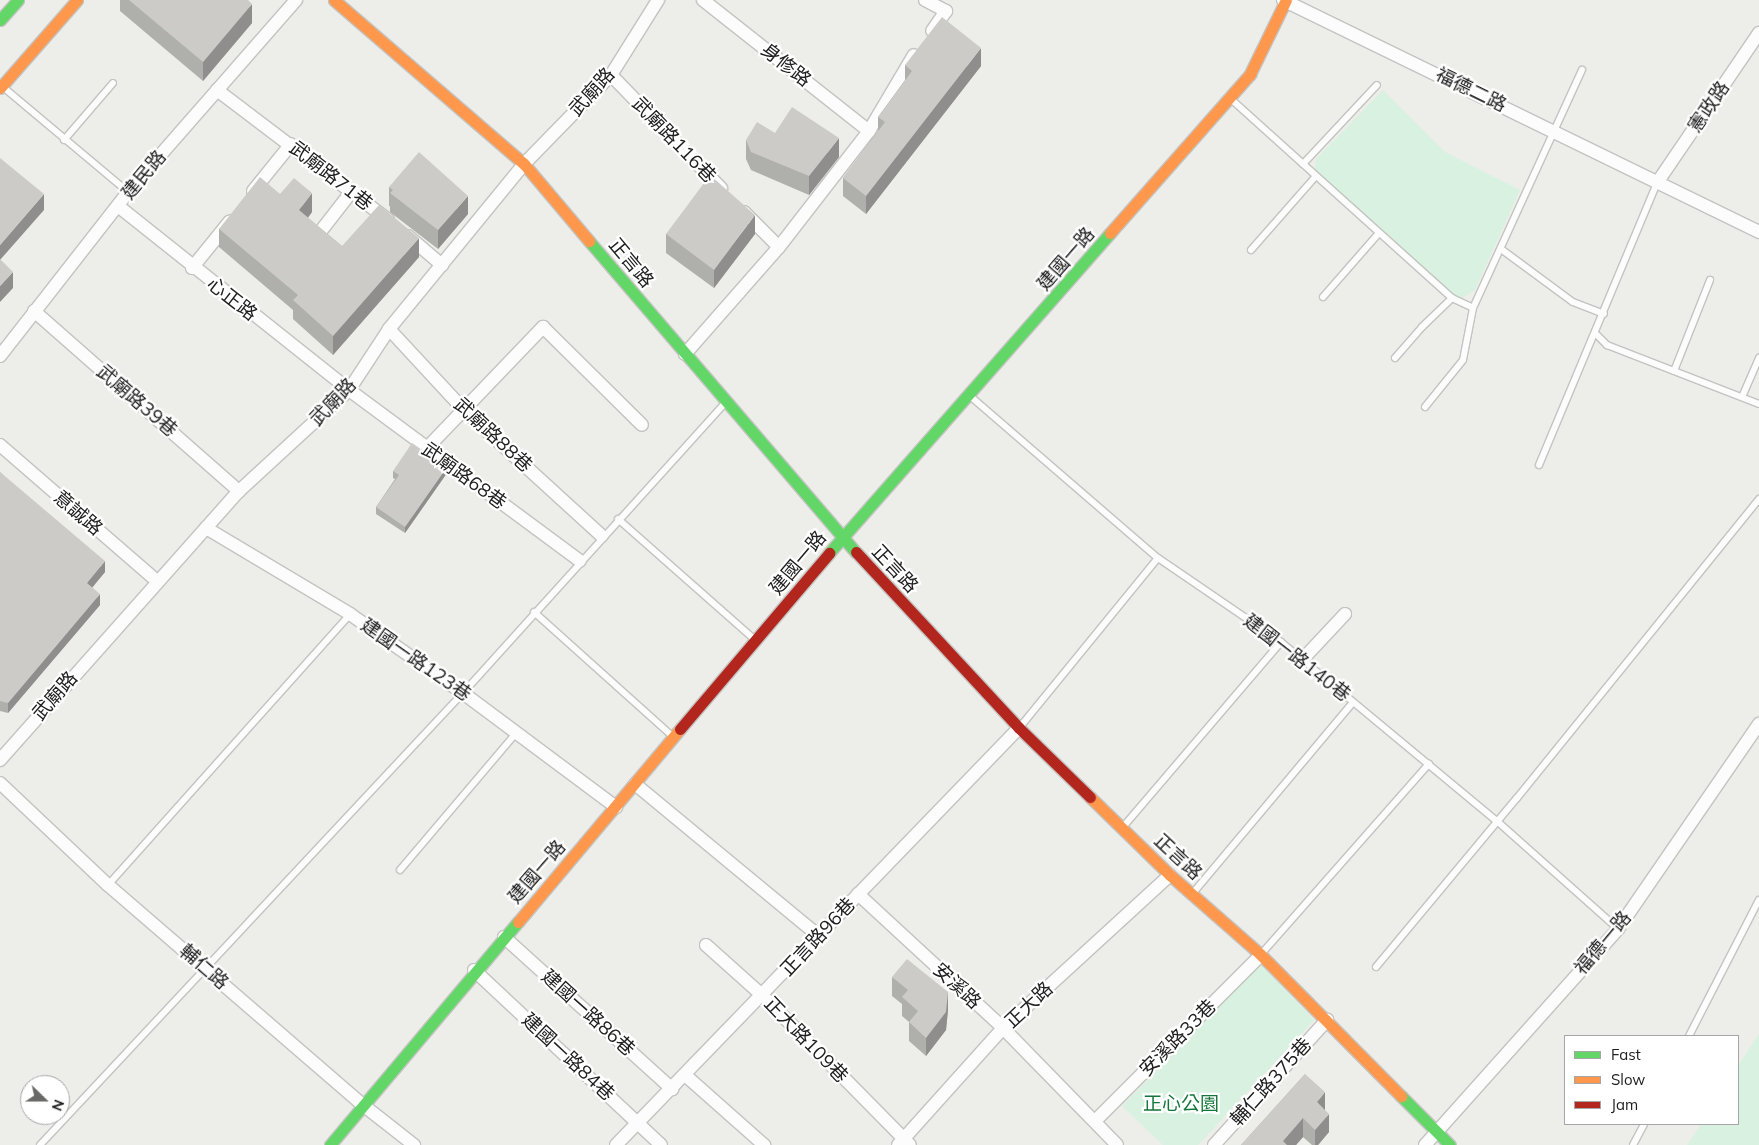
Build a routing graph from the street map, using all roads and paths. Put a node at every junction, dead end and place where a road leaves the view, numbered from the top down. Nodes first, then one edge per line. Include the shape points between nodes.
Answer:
1 (18, 0) edge
2 (77, 0) edge
3 (296, 0) edge
4 (334, 0) edge
5 (658, 0) edge
6 (703, 0) edge
7 (925, 0) edge
8 (1285, 0) edge
9 (0, 20) edge
10 (1759, 33) edge
11 (1582, 70) dead end
12 (611, 75) junction
13 (114, 83) dead end
14 (1377, 86) dead end
15 (1, 87) edge
16 (217, 90) junction
17 (1230, 98) junction
18 (870, 131) junction
19 (1556, 131) junction
20 (64, 140) junction
21 (291, 144) junction
22 (524, 164) junction
23 (1303, 164) junction
24 (1316, 176) junction
25 (1659, 180) junction
26 (352, 191) junction
27 (128, 192) junction
28 (247, 198) edge
29 (118, 206) junction
30 (235, 214) edge
31 (1759, 232) edge
32 (1379, 233) junction
33 (317, 236) edge
34 (779, 247) junction
35 (1501, 249) junction
36 (1251, 250) dead end
37 (442, 265) junction
38 (192, 268) junction
39 (1710, 280) dead end
40 (1323, 297) dead end
41 (1452, 298) junction
42 (1474, 308) junction
43 (34, 311) junction
44 (1604, 314) junction
45 (389, 329) junction
46 (1596, 334) junction
47 (685, 354) junction
48 (0, 356) edge
49 (1395, 358) dead end
50 (1759, 358) edge
51 (1674, 371) junction
52 (349, 390) junction
53 (969, 395) junction
54 (1742, 397) junction
55 (726, 402) junction
56 (1759, 404) edge
57 (1425, 407) dead end
58 (465, 411) junction
59 (642, 425) dead end
60 (0, 445) edge
61 (427, 448) junction
62 (1539, 465) dead end
63 (239, 491) junction
64 (1759, 499) edge
65 (618, 519) junction
66 (206, 528) junction
67 (602, 536) junction
68 (842, 537) junction
69 (1158, 558) junction
70 (580, 561) junction
71 (157, 581) junction
72 (534, 612) junction
73 (350, 614) junction
74 (1345, 614) dead end
75 (756, 641) junction
76 (1281, 642) junction
77 (1302, 660) junction
78 (464, 693) junction
79 (1354, 702) junction
80 (1759, 724) edge
81 (1019, 728) junction
82 (517, 732) junction
83 (675, 738) junction
84 (0, 760) edge
85 (1428, 764) junction
86 (0, 783) edge
87 (635, 784) junction
88 (616, 808) junction
89 (1498, 822) junction
90 (1122, 828) junction
91 (400, 870) dead end
92 (1170, 874) junction
93 (108, 885) junction
94 (858, 894) junction
95 (1193, 894) junction
96 (1759, 900) edge
97 (1618, 930) junction
98 (504, 937) junction
99 (820, 937) junction
100 (706, 944) dead end
101 (1261, 954) junction
102 (204, 967) junction
103 (1376, 967) dead end
104 (474, 970) junction
105 (763, 996) junction
106 (1327, 1020) junction
107 (1003, 1028) junction
108 (1690, 1035) edge
109 (685, 1076) junction
110 (672, 1088) junction
111 (363, 1105) junction
112 (1095, 1121) junction
113 (638, 1123) junction
114 (1643, 1125) edge
115 (1436, 1132) junction
116 (904, 1143) edge
117 (40, 1145) edge
118 (330, 1145) edge
119 (414, 1145) edge
120 (616, 1145) edge
121 (661, 1145) edge
122 (764, 1145) edge
123 (1117, 1145) edge
124 (1214, 1145) edge
125 (1424, 1145) edge
126 (1450, 1145) edge
127 (1633, 1145) edge

1 - 9 street
2 - 15 street
3 - 16 street, 建民路
4 - 22 street, 正言路
5 - 12 street, 武廟路
6 - 18 street, 身修路
7 - 18 street via 946,11 922,44
8 - 17 street, 建國一路 via 1250,74
8 - 19 street, 福德二路
10 - 25 street, 憲政路
11 - 19 lane
12 - 22 street, 武廟路
12 - 34 street, 武廟路116巷
13 - 20 lane
14 - 23 lane
15 - 20 lane
16 - 21 street, 武廟路71巷
16 - 27 street, 建民路
17 - 23 lane
17 - 53 street, 建國一路
18 - 34 street
19 - 25 street, 福德二路
19 - 35 lane
20 - 27 lane
21 - 26 street, 武廟路71巷
21 - 28 street
22 - 37 street, 武廟路
22 - 47 street, 正言路
23 - 24 lane
24 - 32 lane
24 - 36 lane
25 - 31 street
25 - 44 lane
26 - 33 street
26 - 37 street, 武廟路71巷
27 - 29 street, 建民路
29 - 38 street, 心正路
29 - 43 street, 建民路
30 - 38 street
32 - 40 lane
32 - 41 lane
34 - 47 street
35 - 42 lane
35 - 44 lane via 1573,302
37 - 45 street, 武廟路
38 - 52 street, 心正路
39 - 51 lane
41 - 42 lane
41 - 49 lane
42 - 57 lane via 1463,360
43 - 48 street, 建民路
43 - 63 street, 武廟路39巷
44 - 46 lane
45 - 52 street, 武廟路
45 - 58 street, 武廟路88巷
46 - 51 lane via 1607,344
46 - 62 lane
47 - 55 street, 正言路
50 - 54 lane
51 - 54 lane
52 - 61 street, 武廟路68巷
52 - 63 street, 武廟路
53 - 68 street, 建國一路
53 - 69 lane, 建國一路140巷
54 - 56 lane
55 - 65 lane
55 - 68 street, 正言路
58 - 59 street via 543,327
58 - 61 street
58 - 67 street, 武廟路88巷
60 - 71 street, 意誠路
61 - 70 street, 武廟路68巷
63 - 66 street, 武廟路
64 - 89 lane
65 - 67 lane
65 - 75 lane
66 - 71 street, 武廟路
66 - 73 street, 建國一路123巷
67 - 70 lane
68 - 75 street, 建國一路
68 - 81 street, 正言路
69 - 76 lane, 建國一路140巷
69 - 81 lane
70 - 72 lane
71 - 84 street, 武廟路
72 - 78 lane
72 - 83 lane
73 - 78 street, 建國一路123巷
73 - 93 lane
74 - 77 street
75 - 83 street, 建國一路
76 - 77 lane, 建國一路140巷
76 - 90 lane
77 - 79 lane, 建國一路140巷
78 - 82 street, 建國一路123巷
78 - 102 lane
79 - 85 lane, 建國一路140巷
79 - 95 lane
80 - 97 street, 福德一路
81 - 90 street, 正言路
81 - 94 street, 正言路96巷
82 - 88 street, 建國一路123巷
82 - 91 lane
83 - 87 street, 建國一路
85 - 89 lane, 建國一路140巷
85 - 101 lane
86 - 93 street, 輔仁路
87 - 88 street, 建國一路
87 - 99 street
88 - 98 street, 建國一路
89 - 97 lane, 建國一路140巷
89 - 103 lane
90 - 92 street, 正言路
92 - 95 street, 正言路
92 - 107 street, 正大路
93 - 102 street, 輔仁路
94 - 99 street, 正言路96巷
94 - 107 street, 安溪路
95 - 101 street, 正言路
96 - 108 lane
97 - 115 street, 福德一路
98 - 104 street, 建國一路
98 - 110 street, 建國一路86巷
99 - 105 street, 正言路96巷
100 - 105 street, 正大路109巷
101 - 106 street, 正言路
101 - 112 street, 安溪路33巷
102 - 111 street, 輔仁路
102 - 117 lane
104 - 111 street, 建國一路
104 - 113 street, 建國一路84巷
105 - 109 street, 正言路96巷
105 - 116 street, 正大路109巷
106 - 115 street, 正言路
106 - 124 street, 輔仁路375巷
107 - 112 street, 安溪路
107 - 116 street, 正大路
109 - 110 street, 正言路96巷
109 - 122 street
110 - 113 street, 正言路96巷
111 - 118 street, 建國一路
111 - 119 street, 輔仁路
112 - 123 street, 安溪路
113 - 120 street, 正言路96巷
113 - 121 street, 建國一路84巷
114 - 127 lane
115 - 125 street, 福德一路
115 - 126 street, 正言路

